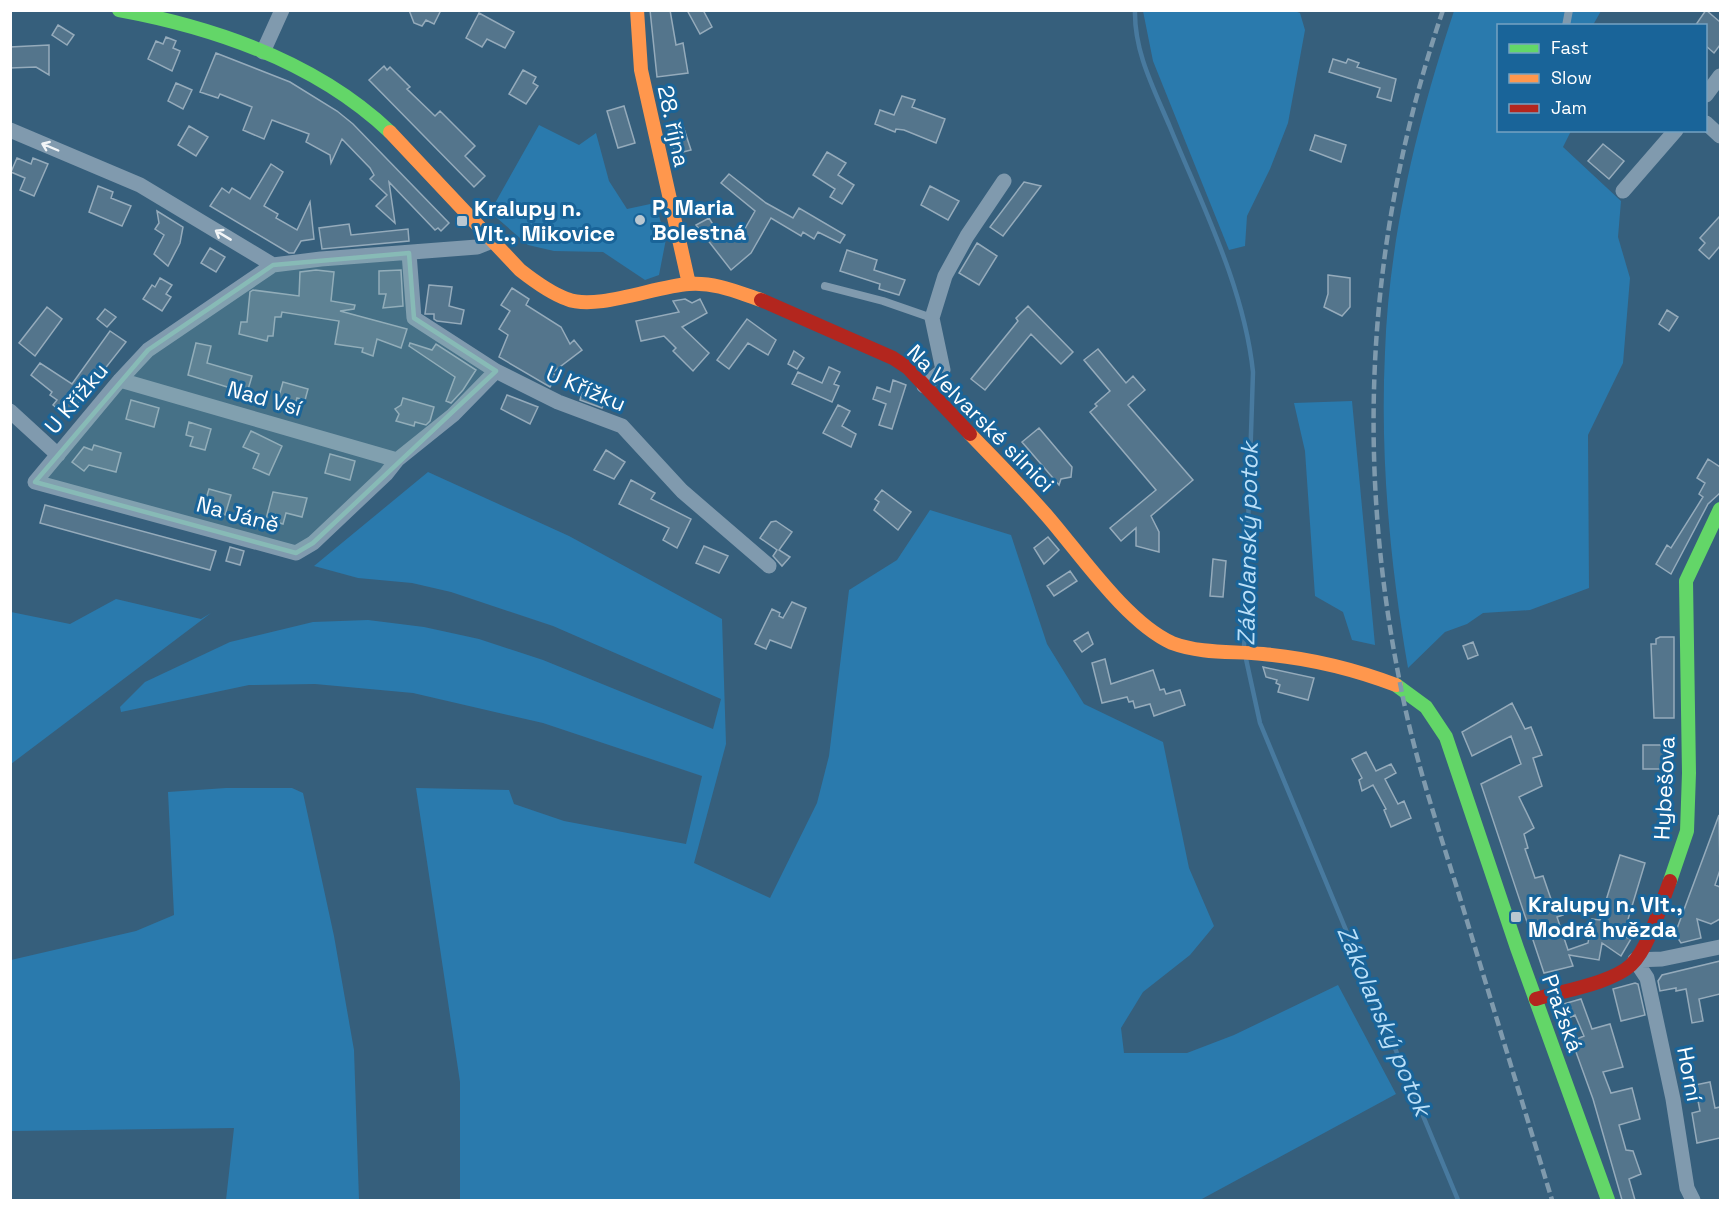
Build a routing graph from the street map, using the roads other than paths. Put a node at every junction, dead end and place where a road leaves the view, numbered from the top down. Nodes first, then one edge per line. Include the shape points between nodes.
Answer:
1 (282, 10) edge
2 (637, 10) edge
3 (121, 11) edge
4 (263, 52) junction
5 (1720, 76) edge
6 (1707, 94) edge
7 (1707, 124) edge
8 (10, 130) edge
9 (1674, 132) edge
10 (1720, 136) edge
11 (1004, 181) dead end
12 (1623, 191) dead end
13 (492, 241) junction
14 (409, 253) junction
15 (273, 265) junction
16 (689, 284) junction
17 (825, 286) dead end
18 (932, 318) junction
19 (496, 371) junction
20 (120, 380) junction
21 (924, 386) junction
22 (10, 411) edge
23 (58, 455) junction
24 (397, 460) junction
25 (35, 482) joint
26 (1720, 509) edge
27 (769, 566) dead end
28 (1446, 737) joint
29 (1720, 947) edge
30 (1635, 960) junction
31 (1536, 999) junction
32 (1608, 1200) edge
33 (1693, 1200) edge

1 - 4 street
2 - 16 main road, 28. října via 641,70
3 - 4 main road, Na Velvarské silnici via 201,29
4 - 13 main road, Na Velvarské silnici via 309,73 384,126
5 - 6 street
7 - 10 street
15 -> 8 street via 140,185
9 - 12 street
11 - 18 street via 945,276
13 - 14 street, U Křížku via 477,247
13 - 16 main road, Na Velvarské silnici via 538,284 568,300 587,303
14 - 15 street, U Křížku
14 - 19 street, U Křížku via 414,318
15 - 20 street, U Křížku via 148,350
16 - 21 main road, Na Velvarské silnici via 730,289 882,351 908,368
17 - 18 lane
18 - 21 street via 943,370
19 - 24 street via 453,415
19 - 27 street, U Křížku via 558,402 622,426 682,491
20 - 23 street, U Křížku
20 - 24 street, Nad Vsí
21 - 28 main road, Na Velvarské silnici via 1150,629 1172,642 1227,653 1300,659 1401,687 1438,720
22 - 23 street
23 - 25 street, U Křížku
24 - 25 street, Na Jáně via 313,543 296,553
26 - 30 main road, Hybešova via 1686,581 1687,831 1682,852
28 - 31 main road, Pražská
29 - 30 street via 1662,959
30 - 31 main road, Hybešova via 1614,976
30 - 33 street, Horní via 1647,978 1687,1188
31 - 32 main road, Pražská

